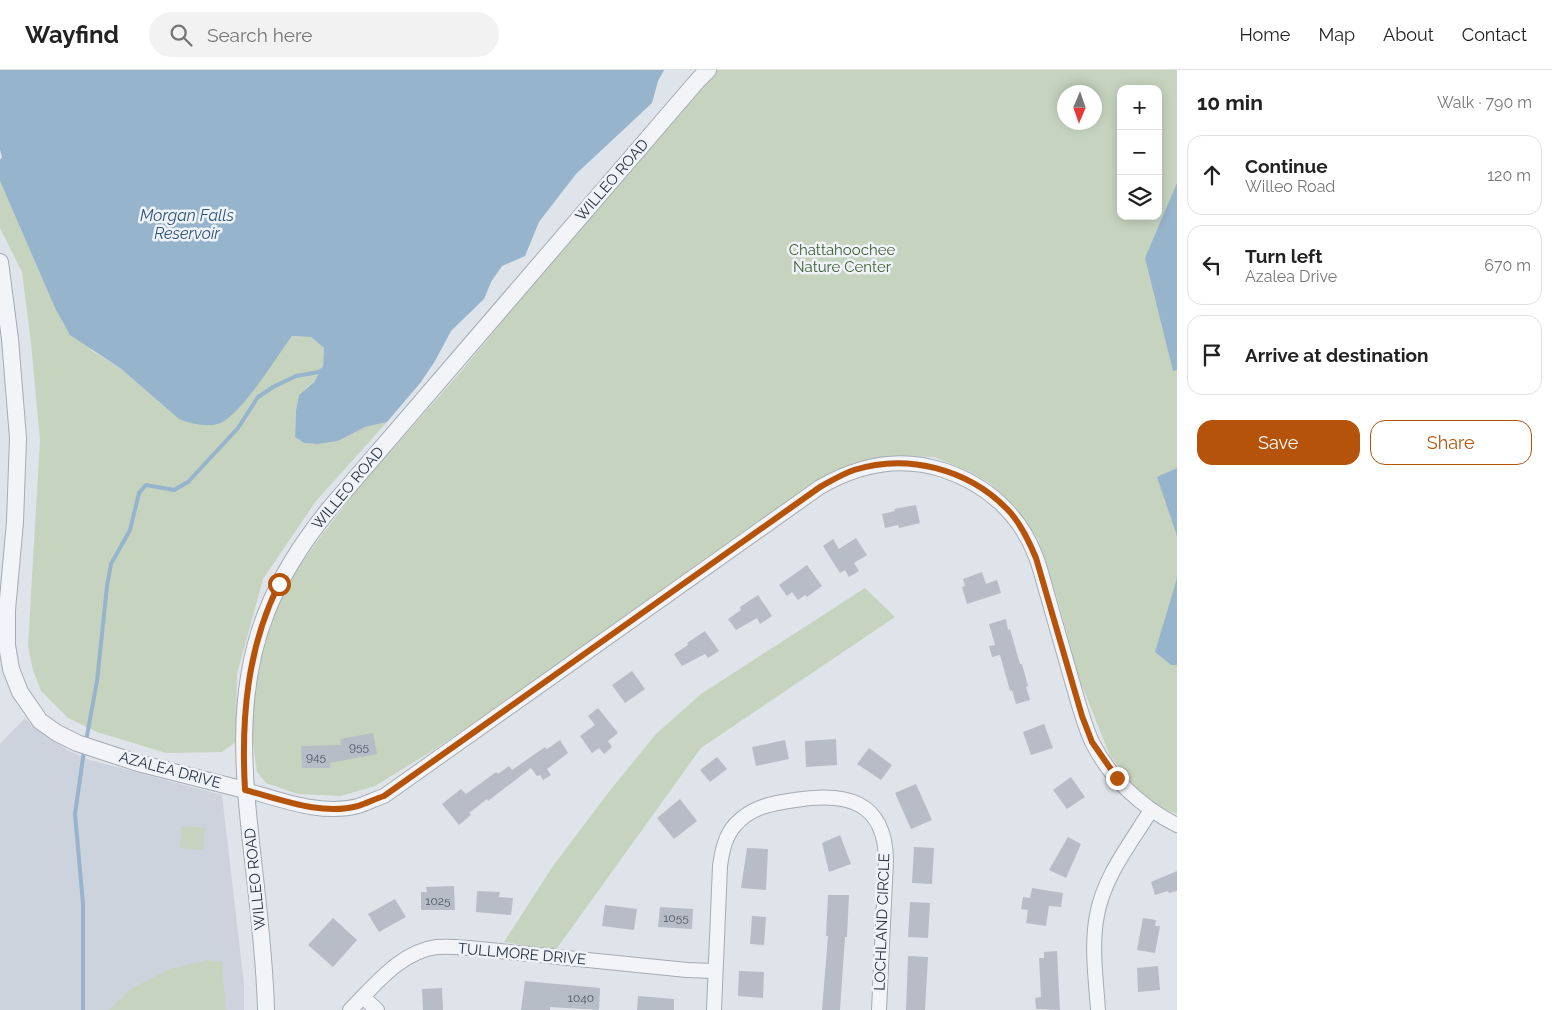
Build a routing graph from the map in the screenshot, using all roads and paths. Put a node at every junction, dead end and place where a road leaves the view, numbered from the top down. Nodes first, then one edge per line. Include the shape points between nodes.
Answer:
1 (708, 70) edge
2 (0, 262) edge
3 (245, 790) junction
4 (1151, 810) junction
5 (1177, 825) edge
6 (715, 971) junction
7 (363, 997) junction
8 (266, 1010) edge
9 (350, 1010) edge
10 (377, 1010) edge
11 (714, 1010) edge
12 (879, 1010) edge
13 (1098, 1010) edge

1 - 3 street, WILLEO ROAD via 330,508 302,545 272,598 253,654 246,698
2 - 3 street, AZALEA DRIVE via 18,438 7,616 8,656 17,686 33,712 46,725 84,746
3 - 4 street, AZALEA DRIVE via 331,809 357,806 384,796 820,487 870,466 906,463 936,468 965,478 994,497 1026,534 1092,742 1130,793
3 - 8 street, WILLEO ROAD
4 - 5 street, AZALEA DRIVE
4 - 13 street via 1110,875 1102,894 1094,945
6 - 7 street, TULLMORE DRIVE via 469,948 436,948 401,962
6 - 11 street, LOCHLAND CIRCLE
6 - 12 street, LOCHLAND CIRCLE via 720,866 725,844 735,824 757,808 776,803 816,797 842,798 864,807 884,838
7 - 9 street, TULLMORE DRIVE
7 - 10 street

